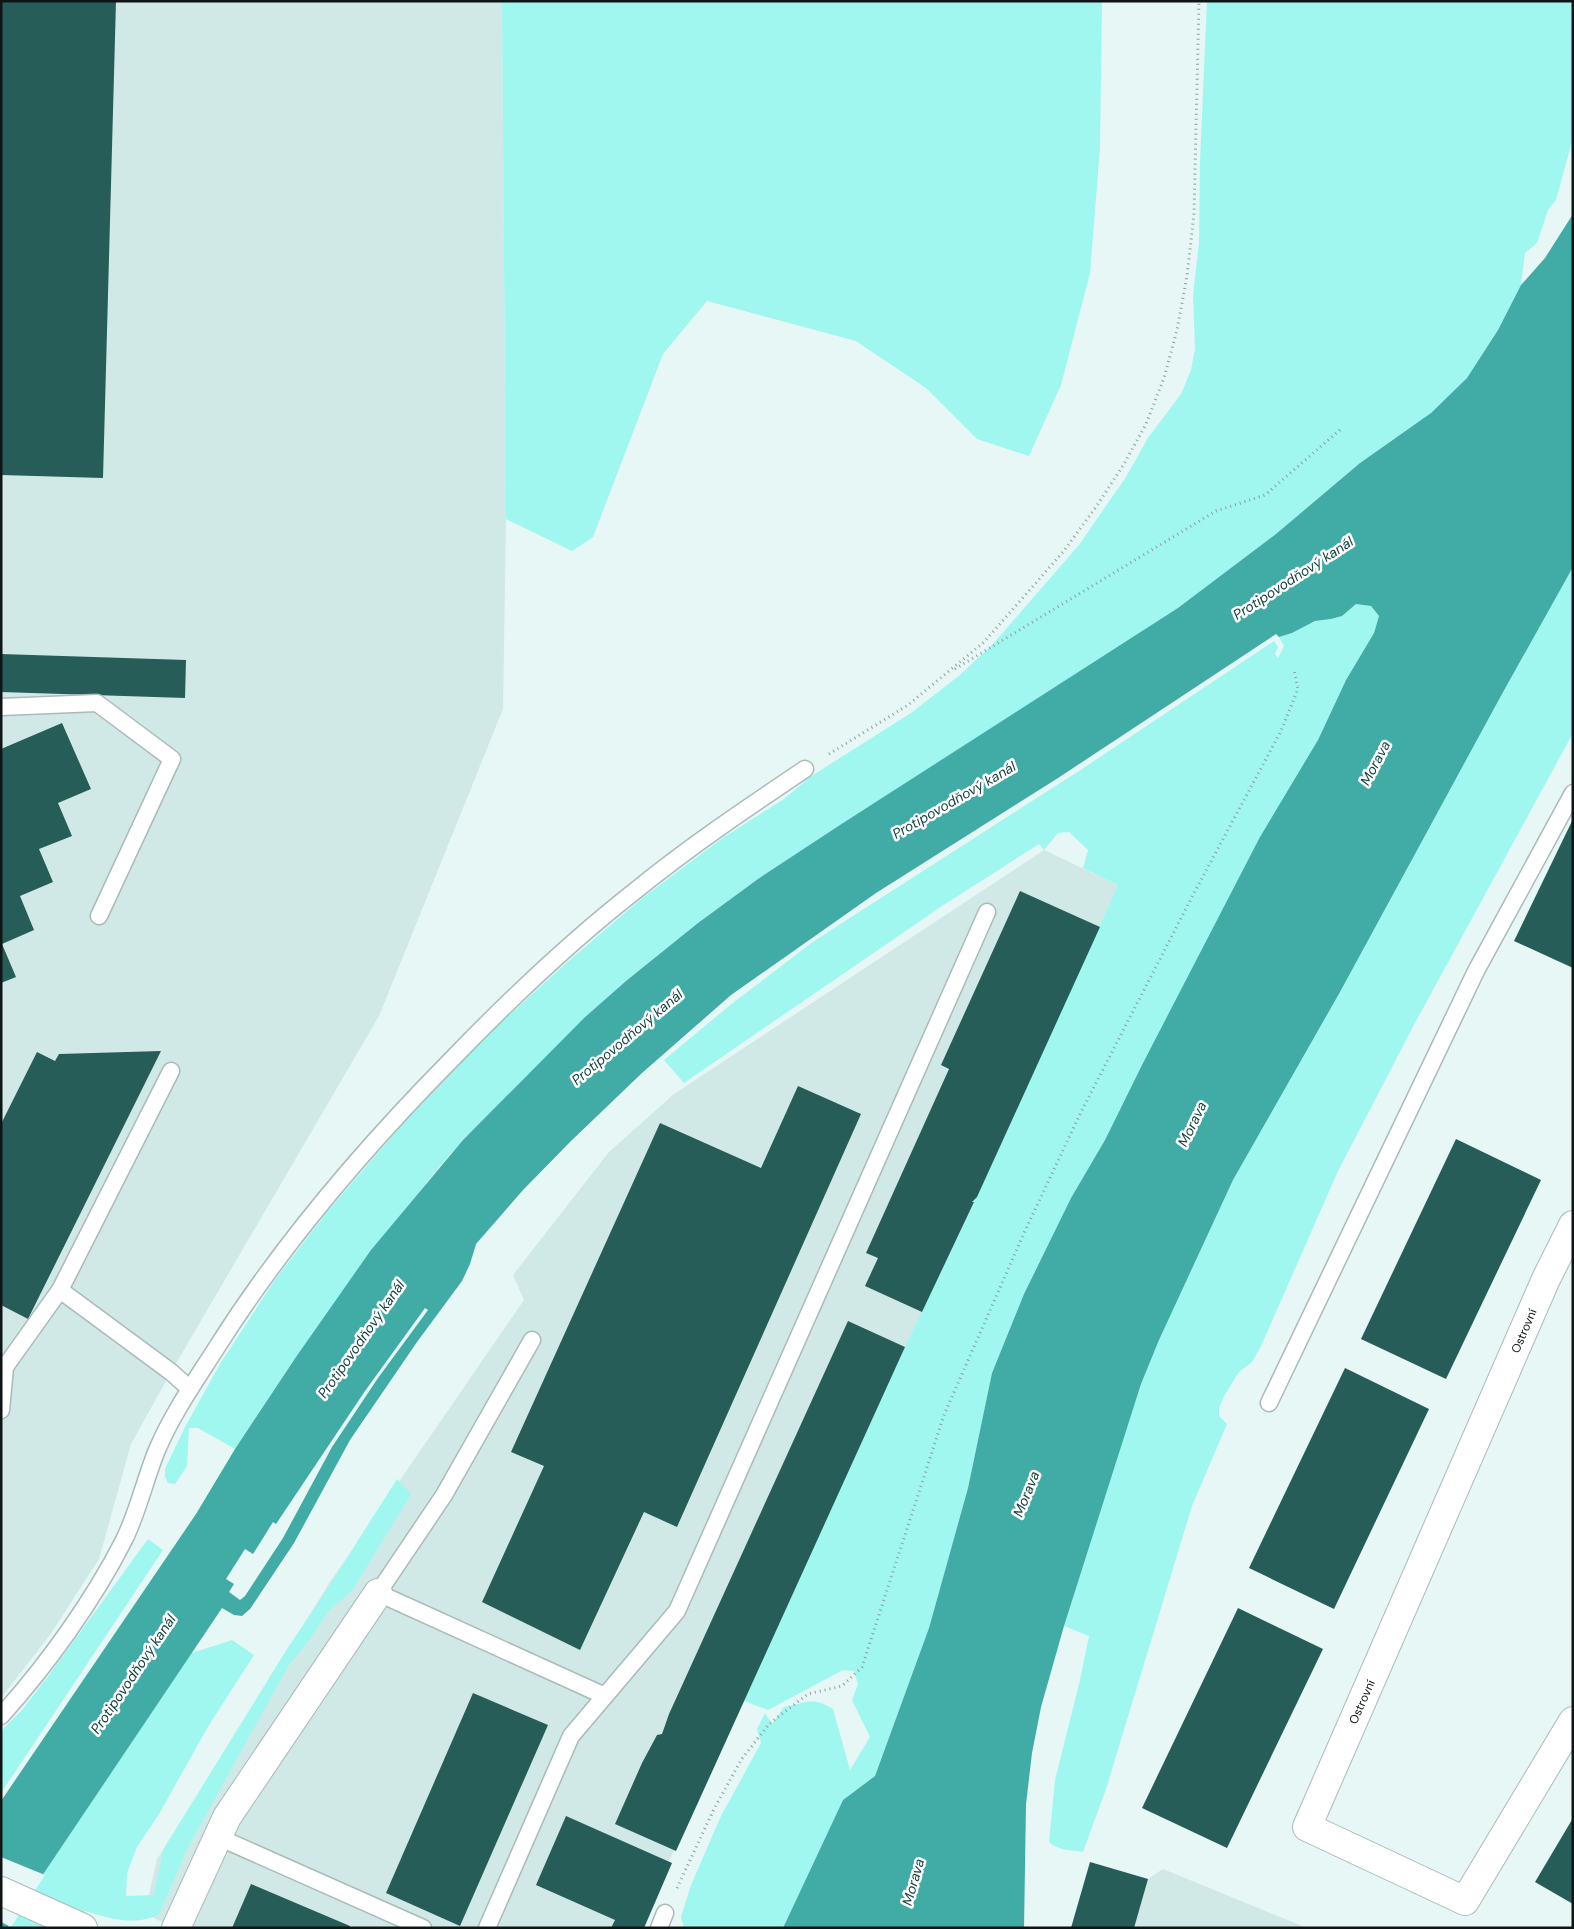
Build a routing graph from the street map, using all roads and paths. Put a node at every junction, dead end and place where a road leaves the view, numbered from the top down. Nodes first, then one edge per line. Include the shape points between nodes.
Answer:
1 (1199, 1) edge
2 (1341, 429) dead end
3 (1294, 670) dead end
4 (946, 674) junction
5 (1, 707) edge
6 (804, 769) joint
7 (1573, 793) edge
8 (987, 912) dead end
9 (99, 916) dead end
10 (171, 1072) dead end
11 (1573, 1226) edge
12 (60, 1290) junction
13 (532, 1340) dead end
14 (190, 1389) junction
15 (1269, 1403) dead end
16 (1, 1410) edge
17 (378, 1593) junction
18 (605, 1696) junction
19 (1, 1716) edge
20 (1573, 1721) edge
21 (218, 1837) junction
22 (1, 1891) edge
23 (662, 1921) edge
24 (79, 1926) edge
25 (176, 1928) edge
26 (423, 1928) edge
27 (488, 1928) edge

1 - 4 path via 1194,214 1187,276 1164,378 1146,424 1124,464 1063,552 984,642
2 - 4 path via 1265,494 1216,511
3 - 23 path via 1298,689 1281,731 1078,1120 944,1415 862,1667 842,1686 808,1694 769,1724 741,1760 714,1809
4 - 6 path via 908,705
5 - 9 lane via 97,703 172,759
6 - 14 lane via 636,890 559,954 481,1029 406,1105 327,1196 223,1337
7 - 15 lane via 1476,971
8 - 18 lane via 677,1611
10 - 12 lane
11 - 20 street, Ostrovní via 1546,1279 1307,1827 1465,1901
12 - 14 lane
12 - 16 lane via 5,1367
13 - 17 lane via 444,1495
14 - 19 lane via 158,1447 126,1536 105,1574 65,1635
17 - 18 lane
17 - 21 street via 227,1817
18 - 27 lane via 572,1736
21 - 25 street
21 - 26 lane
22 - 24 street

